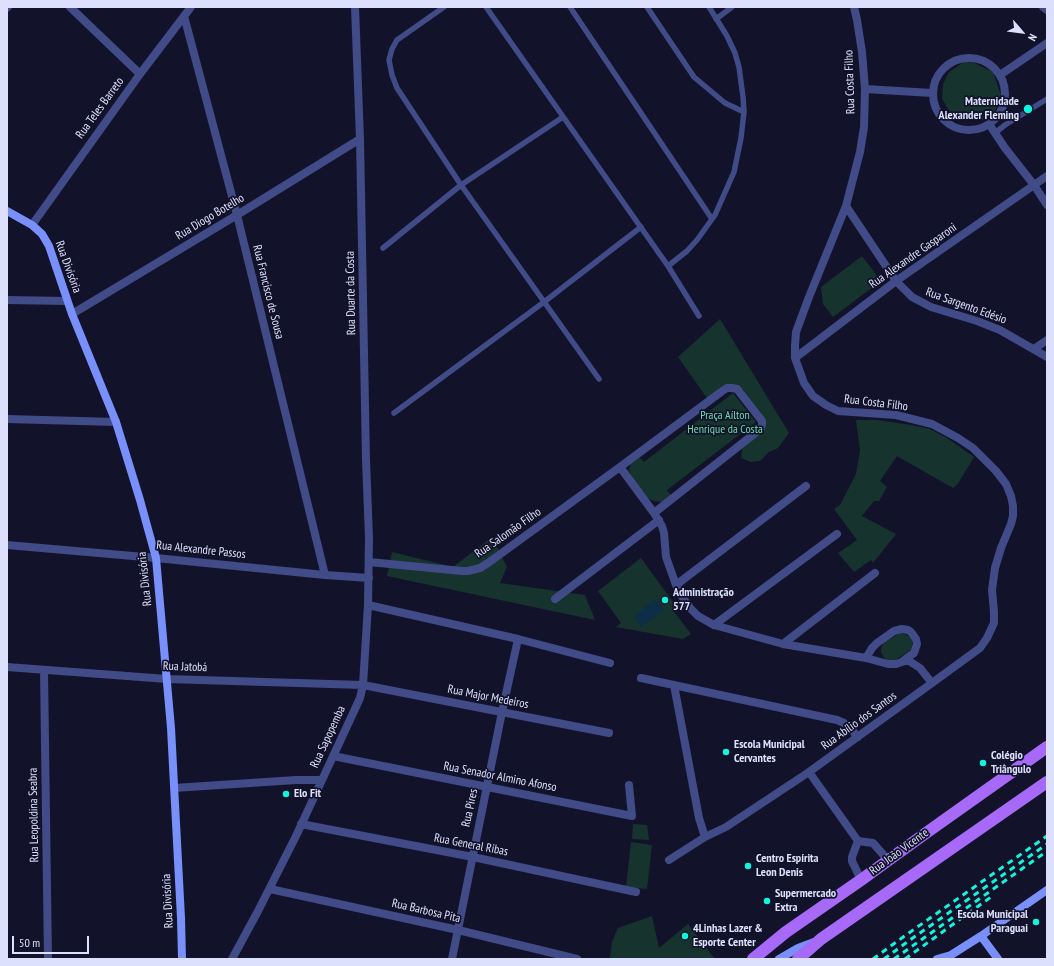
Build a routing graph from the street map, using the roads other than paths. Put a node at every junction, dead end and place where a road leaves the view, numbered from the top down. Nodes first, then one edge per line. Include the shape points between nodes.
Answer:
1 (70, 7) edge
2 (191, 7) edge
3 (355, 7) edge
4 (444, 7) edge
5 (486, 7) edge
6 (570, 7) edge
7 (647, 7) edge
8 (710, 7) edge
9 (732, 7) edge
10 (854, 7) edge
11 (1043, 7) edge
12 (1047, 10) edge
13 (184, 16) junction
14 (716, 19) junction
15 (1047, 43) edge
16 (140, 74) junction
17 (1000, 75) junction
18 (865, 89) junction
19 (932, 93) junction
20 (1047, 99) edge
21 (744, 112) junction
22 (563, 117) junction
23 (989, 124) junction
24 (995, 133) junction
25 (360, 139) junction
26 (1047, 176) edge
27 (1034, 185) junction
28 (461, 186) junction
29 (1047, 205) edge
30 (846, 206) junction
31 (7, 211) edge
32 (237, 215) junction
33 (712, 219) junction
34 (32, 225) junction
35 (641, 227) junction
36 (383, 248) dead end
37 (668, 266) junction
38 (896, 281) junction
39 (7, 300) edge
40 (67, 300) junction
41 (544, 302) junction
42 (72, 314) junction
43 (699, 316) dead end
44 (1047, 340) edge
45 (1034, 349) junction
46 (1047, 357) edge
47 (795, 358) junction
48 (599, 379) dead end
49 (394, 413) dead end
50 (7, 419) edge
51 (116, 422) junction
52 (620, 467) junction
53 (806, 486) dead end
54 (656, 516) junction
55 (837, 534) dead end
56 (7, 545) edge
57 (156, 558) junction
58 (369, 562) junction
59 (875, 573) dead end
60 (325, 575) junction
61 (369, 578) junction
62 (676, 585) junction
63 (555, 599) dead end
64 (368, 605) junction
65 (714, 625) junction
66 (518, 639) junction
67 (783, 644) junction
68 (980, 648) joint
69 (915, 650) junction
70 (866, 658) junction
71 (903, 661) junction
72 (610, 663) dead end
73 (7, 666) edge
74 (917, 666) junction
75 (44, 670) junction
76 (641, 678) dead end
77 (167, 679) junction
78 (932, 683) junction
79 (363, 684) junction
80 (674, 685) junction
81 (502, 712) junction
82 (609, 733) dead end
83 (858, 737) junction
84 (1047, 747) edge
85 (333, 756) junction
86 (809, 772) junction
87 (321, 780) junction
88 (1047, 782) edge
89 (629, 785) dead end
90 (487, 787) junction
91 (174, 788) junction
92 (301, 824) junction
93 (705, 837) junction
94 (858, 841) junction
95 (473, 857) junction
96 (669, 860) dead end
97 (888, 860) junction
98 (861, 880) junction
99 (270, 888) junction
100 (1047, 890) edge
101 (636, 892) dead end
102 (458, 930) junction
103 (981, 936) junction
104 (821, 939) junction
105 (949, 957) edge
106 (48, 959) edge
107 (182, 959) edge
108 (232, 959) edge
109 (452, 959) edge
110 (577, 959) edge
111 (753, 959) edge
112 (779, 959) edge
113 (798, 959) edge
114 (938, 959) edge
115 (998, 959) edge

1 - 16 street
2 - 13 street, Rua Teles Barreto
3 - 25 street, Rua Duarte da Costa
4 - 28 lane via 397,40 389,60 397,88
5 - 22 lane
6 - 33 lane
7 - 21 lane via 694,77 726,103
8 - 14 lane
9 - 14 lane
10 - 18 street, Rua Costa Filho
11 - 12 street
13 - 16 street, Rua Teles Barreto
13 - 32 street, Rua Francisco de Sousa
14 - 21 lane via 739,67
15 - 17 street
16 - 34 street, Rua Teles Barreto
17 - 19 street via 994,67 978,58 960,58 943,67 934,83
17 - 23 street via 1005,88 1004,102 999,115
18 - 19 street
18 - 30 street, Rua Costa Filho via 864,127 860,152
19 - 23 street via 934,106 951,126 963,130 976,130
20 - 24 lane
21 - 33 lane via 734,172
22 - 28 lane
22 - 35 lane
23 - 24 street
24 - 27 street
25 - 32 street, Rua Diogo Botelho
25 - 58 street, Rua Duarte da Costa
26 - 27 street, Rua Alexandre Gasparoni
27 - 29 street
27 - 38 street, Rua Alexandre Gasparoni
28 - 36 lane
28 - 41 lane
30 - 38 street, Rua Sargento Edésio
30 - 47 street, Rua Costa Filho via 800,319 796,332
31 - 34 street, Rua Divisória
32 - 42 street, Rua Diogo Botelho
32 - 60 street, Rua Francisco de Sousa
33 - 37 lane via 697,240
34 - 40 street, Rua Divisória via 42,234 49,246
35 - 37 lane
35 - 41 lane
37 - 43 lane
38 - 45 street, Rua Sargento Edésio via 912,298 924,304 977,320
38 - 47 street, Rua Alexandre Gasparoni
39 - 40 street
40 - 42 street, Rua Divisória
41 - 48 lane
41 - 49 lane
42 - 51 street, Rua Divisória
44 - 45 street
45 - 46 street, Rua Sargento Edésio
47 - 68 street, Rua Costa Filho via 804,382 813,396 826,405 838,411 896,415 932,424 973,448 1006,484 1011,496 1013,516 995,568 992,590 994,623
50 - 51 street
51 - 57 street, Rua Divisória
52 - 54 street
52 - 54 street, Rua Salomão Filho via 727,388 737,389 762,421 754,434
52 - 58 street, Rua Salomão Filho via 480,568 462,571
53 - 62 street
54 - 62 street via 662,526 666,557
54 - 63 street, Rua Salomão Filho
55 - 65 street
56 - 57 street, Rua Alexandre Passos
57 - 60 street, Rua Alexandre Passos
57 - 77 street, Rua Divisória
58 - 61 street, Rua Duarte da Costa
59 - 67 street
60 - 61 street, Rua Alexandre Passos
61 - 64 street, Rua Sapopemba
62 - 65 street via 691,609
64 - 66 street
64 - 79 street, Rua Sapopemba
65 - 67 street
66 - 72 street
66 - 81 street, Rua Pires
67 - 70 street
68 - 78 street, Rua Abílio dos Santos
69 - 70 street via 915,637 908,630 900,629 877,643
69 - 71 street
69 - 74 street
70 - 71 street via 888,664
71 - 74 street via 909,661
73 - 75 street, Rua Jatobá
74 - 78 street
75 - 77 street, Rua Jatobá
75 - 106 street, Rua Leopoldina Seabra
76 - 80 street
77 - 79 street, Rua Jatobá
77 - 91 street, Rua Divisória
78 - 83 street, Rua Abílio dos Santos
79 - 81 street, Rua Major Medeiros
79 - 85 street, Rua Sapopemba via 360,698
80 - 83 street via 837,720 849,727
80 - 93 street via 699,818
81 - 82 street, Rua Major Medeiros
81 - 90 street, Rua Pires
83 - 86 street, Rua Abílio dos Santos
84 - 97 main road, Rua João Vicente
85 - 87 street, Rua Sapopemba
85 - 90 street, Rua Senador Almino Afonso
86 - 93 street, Rua Abílio dos Santos via 726,827
86 - 94 street
87 - 91 street
87 - 92 street, Rua Sapopemba
88 - 104 main road
89 - 90 street, Rua Senador Almino Afonso via 632,816
90 - 95 street, Rua Pires
91 - 107 street, Rua Divisória
92 - 95 street, Rua General Ribas
92 - 99 street, Rua Sapopemba
93 - 96 street, Rua Abílio dos Santos
94 - 97 street via 873,843
94 - 98 street via 852,859
95 - 101 street, Rua General Ribas
95 - 102 street, Rua Pires
97 - 98 main road, Rua João Vicente
98 - 111 main road, Rua João Vicente via 786,932
99 - 102 street, Rua Barbosa Pita
99 - 108 street, Rua Sapopemba
100 - 103 street
102 - 109 street, Rua Pires
102 - 110 street, Rua Barbosa Pita
103 - 105 street
103 - 115 street
104 - 112 street
104 - 113 main road
105 - 114 street

